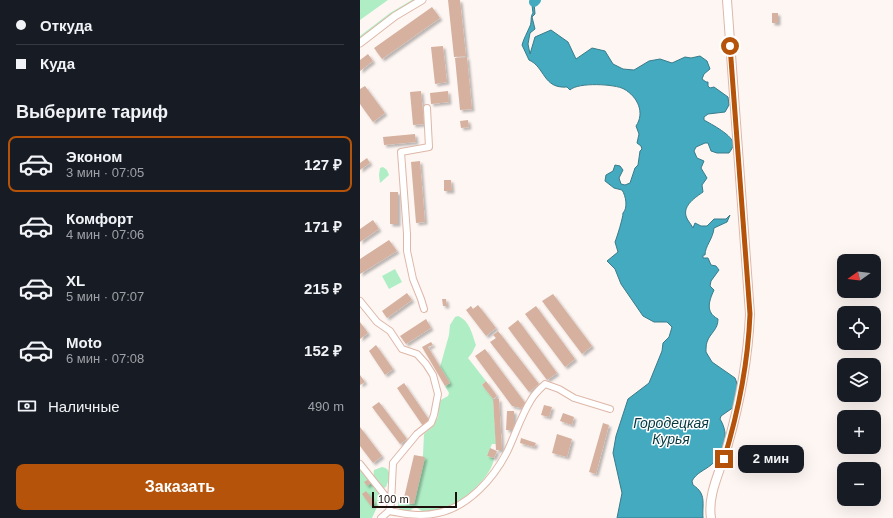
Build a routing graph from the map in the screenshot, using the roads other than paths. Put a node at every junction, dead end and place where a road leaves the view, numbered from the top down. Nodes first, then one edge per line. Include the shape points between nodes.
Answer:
1 (422, 0) edge
2 (727, 0) edge
3 (360, 43) edge
4 (427, 108) dead end
5 (360, 301) edge
6 (424, 309) dead end
7 (610, 409) dead end
8 (360, 464) edge
9 (391, 503) junction
10 (389, 512) junction
11 (381, 518) edge
12 (711, 518) edge

1 - 3 street via 395,16
2 - 12 main road via 750,331 741,392 710,504
4 - 6 street via 429,147 401,152 406,251
5 - 9 street via 377,322 390,332 402,349 417,354 426,364 433,375 438,394 431,423 417,434 392,463
7 - 10 street via 574,398 545,384 530,401 506,454 491,477 474,495 449,510 437,513 423,515
8 - 9 street
9 - 10 street
10 - 11 street

